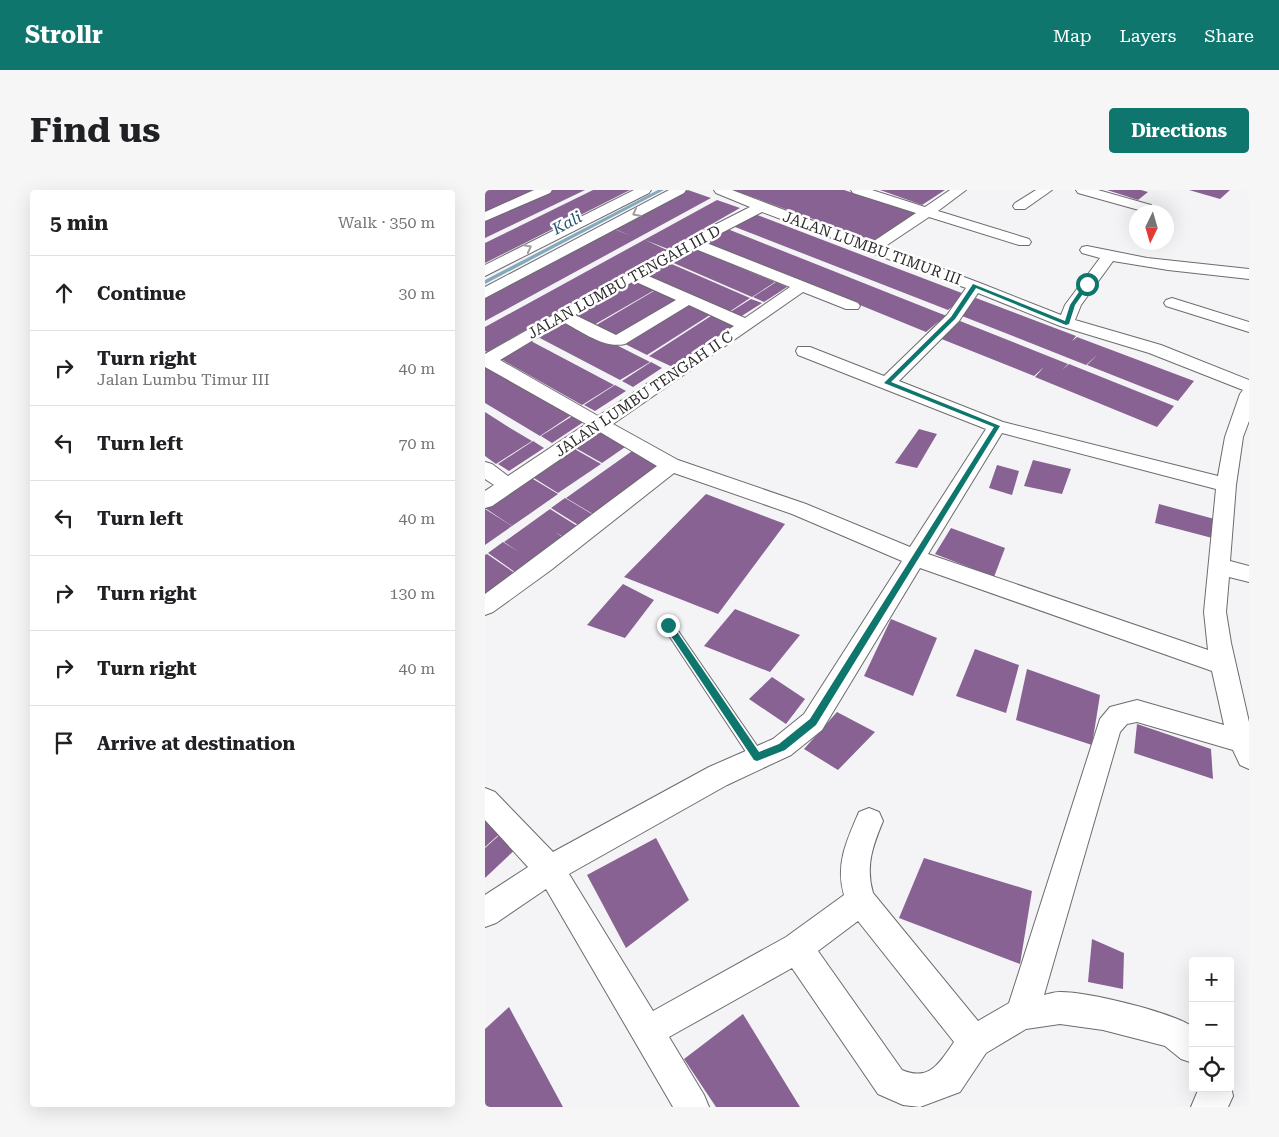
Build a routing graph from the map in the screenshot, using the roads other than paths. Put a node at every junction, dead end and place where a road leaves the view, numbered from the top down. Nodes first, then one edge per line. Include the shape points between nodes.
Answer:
1 (545, 190) edge
2 (644, 190) edge
3 (679, 190) edge
4 (721, 190) edge
5 (858, 190) edge
6 (959, 190) edge
7 (1045, 190) edge
8 (1083, 190) edge
9 (1136, 205) edge
10 (1020, 206) dead end
11 (761, 207) junction
12 (926, 212) junction
13 (485, 217) edge
14 (692, 242) junction
15 (1024, 242) dead end
16 (873, 248) junction
17 (1087, 250) dead end
18 (1109, 256) junction
19 (485, 270) edge
20 (1249, 274) edge
21 (635, 275) junction
22 (801, 285) junction
23 (975, 286) junction
24 (485, 293) edge
25 (688, 299) junction
26 (1172, 303) dead end
27 (852, 306) dead end
28 (563, 315) junction
29 (1066, 324) junction
30 (746, 325) junction
31 (1249, 327) edge
32 (805, 351) dead end
33 (486, 360) edge
34 (887, 383) junction
35 (1249, 386) edge
36 (1249, 394) edge
37 (1246, 415) edge
38 (600, 425) junction
39 (997, 426) junction
40 (671, 465) junction
41 (485, 469) edge
42 (1226, 485) junction
43 (508, 486) junction
44 (485, 501) edge
45 (915, 558) junction
46 (1220, 567) junction
47 (1249, 574) edge
48 (485, 606) edge
49 (668, 625) dead end
50 (1224, 665) junction
51 (1245, 749) edge
52 (757, 757) junction
53 (485, 801) edge
54 (869, 821) dead end
55 (550, 870) junction
56 (861, 901) junction
57 (485, 912) edge
58 (797, 948) junction
59 (1023, 1014) junction
60 (646, 1032) junction
61 (974, 1041) junction
62 (1189, 1044) edge
63 (1216, 1092) edge
64 (692, 1107) edge
65 (1209, 1107) edge

1 - 13 street
19 -> 2 street
3 -> 24 street
4 - 11 street, JALAN LUMBU TIMUR III
5 - 12 street
6 - 12 street
7 - 10 street
8 - 9 street
11 - 14 street, JALAN LUMBU TENGAH III D
11 - 16 street, JALAN LUMBU TIMUR III
12 - 15 street
12 - 16 street
14 - 21 street, JALAN LUMBU TENGAH III D
14 - 22 street
16 - 23 street, JALAN LUMBU TIMUR III
17 - 18 street
18 - 20 street
18 - 29 street via 1073,305
21 - 25 street
21 - 28 street, JALAN LUMBU TENGAH III D
22 - 27 street
22 - 30 street, JALAN LUMBU TENGAH II C
23 - 29 street, JALAN LUMBU TIMUR III
23 - 34 street via 953,318
25 - 28 street via 619,340 608,338
25 - 30 street
26 - 31 street
28 - 33 street, JALAN LUMBU TENGAH III D
29 - 35 street, JALAN LUMBU TIMUR III via 1155,349
30 - 38 street, JALAN LUMBU TENGAH II C
32 - 34 street
33 - 38 street
34 - 39 street
36 - 37 street
37 - 42 street via 1234,437
38 - 40 street
38 - 43 street, JALAN LUMBU TENGAH II C
39 - 42 street
39 - 45 street
40 - 45 street via 799,510
40 - 48 street
41 - 43 street
42 - 46 street
43 - 44 street, JALAN LUMBU TENGAH II C
45 - 50 street
45 - 52 street via 813,722 782,747
46 - 47 street
46 - 50 street via 1215,612
49 - 52 lane
50 - 51 street via 1231,704
51 - 59 street via 1137,711 1119,715 1109,726
52 - 55 street
53 - 55 street
54 - 56 street via 853,864
55 - 57 street
55 - 60 street
56 - 58 street
56 - 61 street
58 - 60 street
58 - 61 street via 890,1082 918,1091 948,1080
59 - 61 street
59 - 62 street via 1060,1008 1103,1014 1173,1032
60 - 64 street
63 - 65 street

